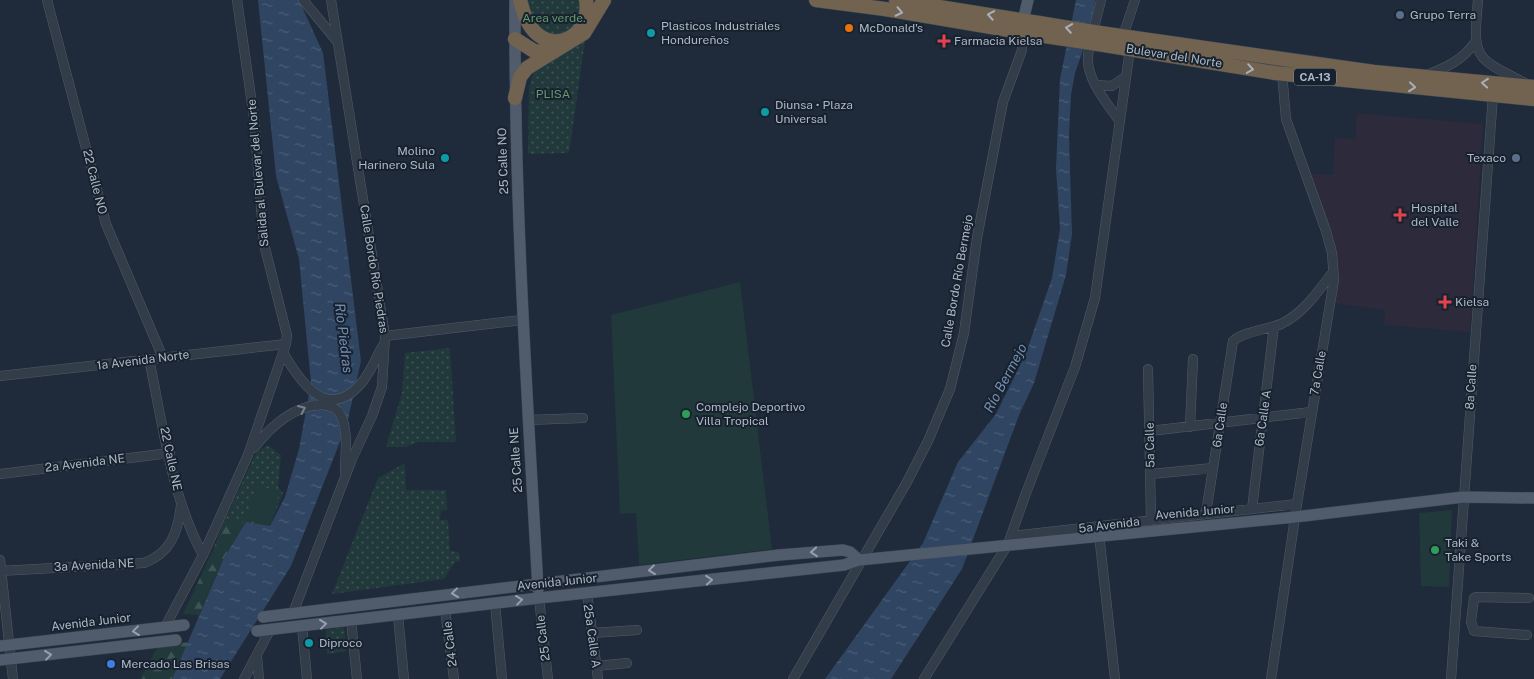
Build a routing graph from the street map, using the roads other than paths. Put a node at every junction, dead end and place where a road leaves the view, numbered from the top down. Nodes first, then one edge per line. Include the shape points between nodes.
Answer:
1 (48, 0) edge
2 (237, 0) edge
3 (303, 0) edge
4 (331, 0) edge
5 (515, 0) edge
6 (520, 0) edge
7 (586, 0) edge
8 (604, 0) edge
9 (816, 0) edge
10 (896, 0) edge
11 (1028, 0) edge
12 (1101, 0) edge
13 (1135, 0) edge
14 (1478, 0) edge
15 (1022, 27) junction
16 (1123, 36) junction
17 (1099, 38) junction
18 (515, 39) junction
19 (338, 42) junction
20 (1475, 42) junction
21 (1130, 49) junction
22 (550, 52) junction
23 (1282, 73) junction
24 (1423, 77) junction
25 (1125, 78) junction
26 (1096, 86) junction
27 (1533, 91) edge
28 (1493, 96) junction
29 (515, 98) junction
30 (1120, 122) junction
31 (1333, 272) junction
32 (522, 320) junction
33 (1274, 326) junction
34 (384, 340) junction
35 (286, 344) junction
36 (284, 354) junction
37 (163, 358) junction
38 (149, 359) junction
39 (1193, 360) dead end
40 (1148, 369) dead end
41 (0, 376) edge
42 (1311, 412) junction
43 (583, 418) dead end
44 (1262, 419) junction
45 (528, 420) junction
46 (1221, 424) junction
47 (1190, 427) junction
48 (1150, 431) junction
49 (170, 453) junction
50 (248, 455) junction
51 (1213, 468) junction
52 (0, 474) edge
53 (1151, 474) junction
54 (346, 477) junction
55 (1462, 497) junction
56 (1534, 498) edge
57 (1296, 504) junction
58 (181, 505) junction
59 (1252, 509) junction
60 (1206, 513) junction
61 (1295, 517) junction
62 (1151, 520) junction
63 (1099, 534) junction
64 (1006, 542) junction
65 (203, 555) junction
66 (0, 560) edge
67 (864, 560) junction
68 (1, 571) edge
69 (538, 583) junction
70 (586, 593) junction
71 (539, 598) junction
72 (1528, 598) dead end
73 (495, 603) junction
74 (1456, 604) junction
75 (1472, 606) junction
76 (445, 609) junction
77 (293, 613) junction
78 (398, 615) junction
79 (263, 617) dead end
80 (351, 620) junction
81 (184, 625) dead end
82 (302, 626) junction
83 (165, 627) junction
84 (270, 630) junction
85 (637, 630) dead end
86 (257, 632) dead end
87 (592, 633) junction
88 (1527, 635) dead end
89 (176, 640) dead end
90 (5, 646) edge
91 (256, 656) junction
92 (6, 660) edge
93 (627, 663) dead end
94 (596, 666) junction
95 (13, 679) edge
96 (244, 679) edge
97 (259, 679) edge
98 (307, 679) edge
99 (357, 679) edge
100 (404, 679) edge
101 (454, 679) edge
102 (502, 679) edge
103 (548, 679) edge
104 (598, 679) edge
105 (793, 679) edge
106 (924, 679) edge
107 (1115, 679) edge
108 (1271, 679) edge
109 (1451, 679) edge

1 - 37 street, 22 Calle NO via 106,224
2 - 35 street, Salida al Bulevar del Norte via 254,118 263,236 287,335
3 - 19 street
4 - 19 street, Calle Bordo Río Piedras
5 - 18 main road, 25 Calle NO
6 - 7 highway via 527,22 536,33 559,40 573,35 585,22
8 - 22 highway via 584,33
9 -> 15 highway, Bulevar del Norte / CA-13
15 -> 10 highway, Bulevar del Norte / CA-13
11 - 15 main road, Calle Bordo Río Bermejo
12 - 26 street via 1088,57
13 - 16 street
14 - 20 street
15 - 17 highway, Bulevar del Norte / CA-13, bridge
15 - 67 street, Calle Bordo Río Bermejo via 1022,50 1003,102 977,238 964,333 950,389 928,441
16 - 17 highway, Bulevar del Norte / CA-13
16 - 24 highway, Bulevar del Norte / CA-13
17 - 21 highway, Bulevar del Norte / CA-13
18 - 22 highway via 534,52
18 - 29 main road, 25 Calle NO
19 - 34 street, Calle Bordo Río Piedras
20 - 24 street via 1458,61
20 - 27 street via 1482,58
21 -> 23 highway, Bulevar del Norte / CA-13
21 - 25 street
22 - 29 highway via 520,77
23 -> 28 highway, Bulevar del Norte / CA-13
23 - 31 street, 7a Calle via 1286,119 1326,232
27 -> 24 highway, Bulevar del Norte / CA-13
25 - 26 street via 1112,86
25 - 30 street
26 - 30 street
27 - 28 highway, Bulevar del Norte / CA-13
28 - 55 street, 8a Calle
29 - 32 main road, 25 Calle NO
30 - 64 street via 1095,298 1075,368
31 - 33 street via 1296,315
31 - 42 street, 7a Calle
32 - 34 street
32 - 45 main road, 25 Calle NE
33 - 44 street, 6a Calle A
33 - 46 street, 6a Calle via 1235,338 1230,345
34 - 36 street via 361,382 349,393 332,399 316,395 302,384
34 - 54 street, Calle Bordo Río Piedras via 382,387
35 - 36 street
35 - 37 street, 1a Avenida Norte
36 - 50 street
37 - 38 street, 1a Avenida Norte
38 - 41 street, 1a Avenida Norte
38 - 49 street, 22 Calle NE
39 - 47 street
40 - 48 street, 5a Calle
42 - 44 street
42 - 57 street, 7a Calle
43 - 45 street
44 - 46 street
44 - 59 street, 6a Calle A
45 - 69 main road, 25 Calle NE
46 - 47 street
46 - 51 street, 6a Calle
47 - 48 street
48 - 53 street, 5a Calle
49 - 52 street, 2a Avenida NE
49 - 58 street, 22 Calle NE
50 -> 54 street via 283,419 308,405 331,406 342,416
50 - 65 street
51 - 53 street
51 - 60 street, 6a Calle
53 - 62 street, 5a Calle
54 - 77 street, Calle Bordo Río Piedras
55 - 56 main road, Avenida Junior
55 - 61 main road, Avenida Junior
55 - 74 street, 8a Calle
57 - 59 street, 5a Avenida
57 - 61 street, 7a Calle
58 - 65 street, 22 Calle NE
58 - 68 street, 3a Avenida NE via 178,525 167,550 149,561
59 - 60 street, 5a Avenida
60 - 62 street, 5a Avenida
61 - 63 main road, Avenida Junior
61 - 108 street, 7a Calle
62 - 64 street, 5a Avenida
63 - 64 main road, Avenida Junior
63 - 107 street
64 - 67 main road, Avenida Junior
64 - 106 street
65 - 83 street
66 - 68 street
67 -> 69 main road, Avenida Junior via 850,552 836,550
70 -> 67 main road, Avenida Junior via 844,565
67 - 105 street, Calle Bordo Río Bermejo
68 - 90 street
69 - 71 main road, 25 Calle NE
69 -> 77 main road, Avenida Junior
70 - 71 main road, Avenida Junior
70 - 87 street, 25a Calle A
73 -> 71 main road, Avenida Junior
71 - 103 street, 25 Calle
72 - 75 street via 1480,595 1474,598
73 - 76 main road, Avenida Junior
73 - 102 street
74 - 75 street
74 - 109 street, 8a Calle
75 - 88 street via 1474,631
76 - 78 main road, Avenida Junior
76 - 101 street, 24 Calle
77 - 79 main road, Avenida Junior
78 - 80 main road, Avenida Junior
78 - 100 street
82 -> 80 main road, Avenida Junior
80 - 99 street
81 - 83 main road, Avenida Junior
82 - 84 main road, Avenida Junior
82 - 98 street
83 -> 90 main road, Avenida Junior
84 - 86 main road, Avenida Junior
84 - 91 street
85 - 87 street
87 - 94 street, 25a Calle A
92 -> 89 main road
90 - 92 street
91 - 96 street
91 - 97 street
92 - 95 street
93 - 94 street
94 - 104 street, 25a Calle A

